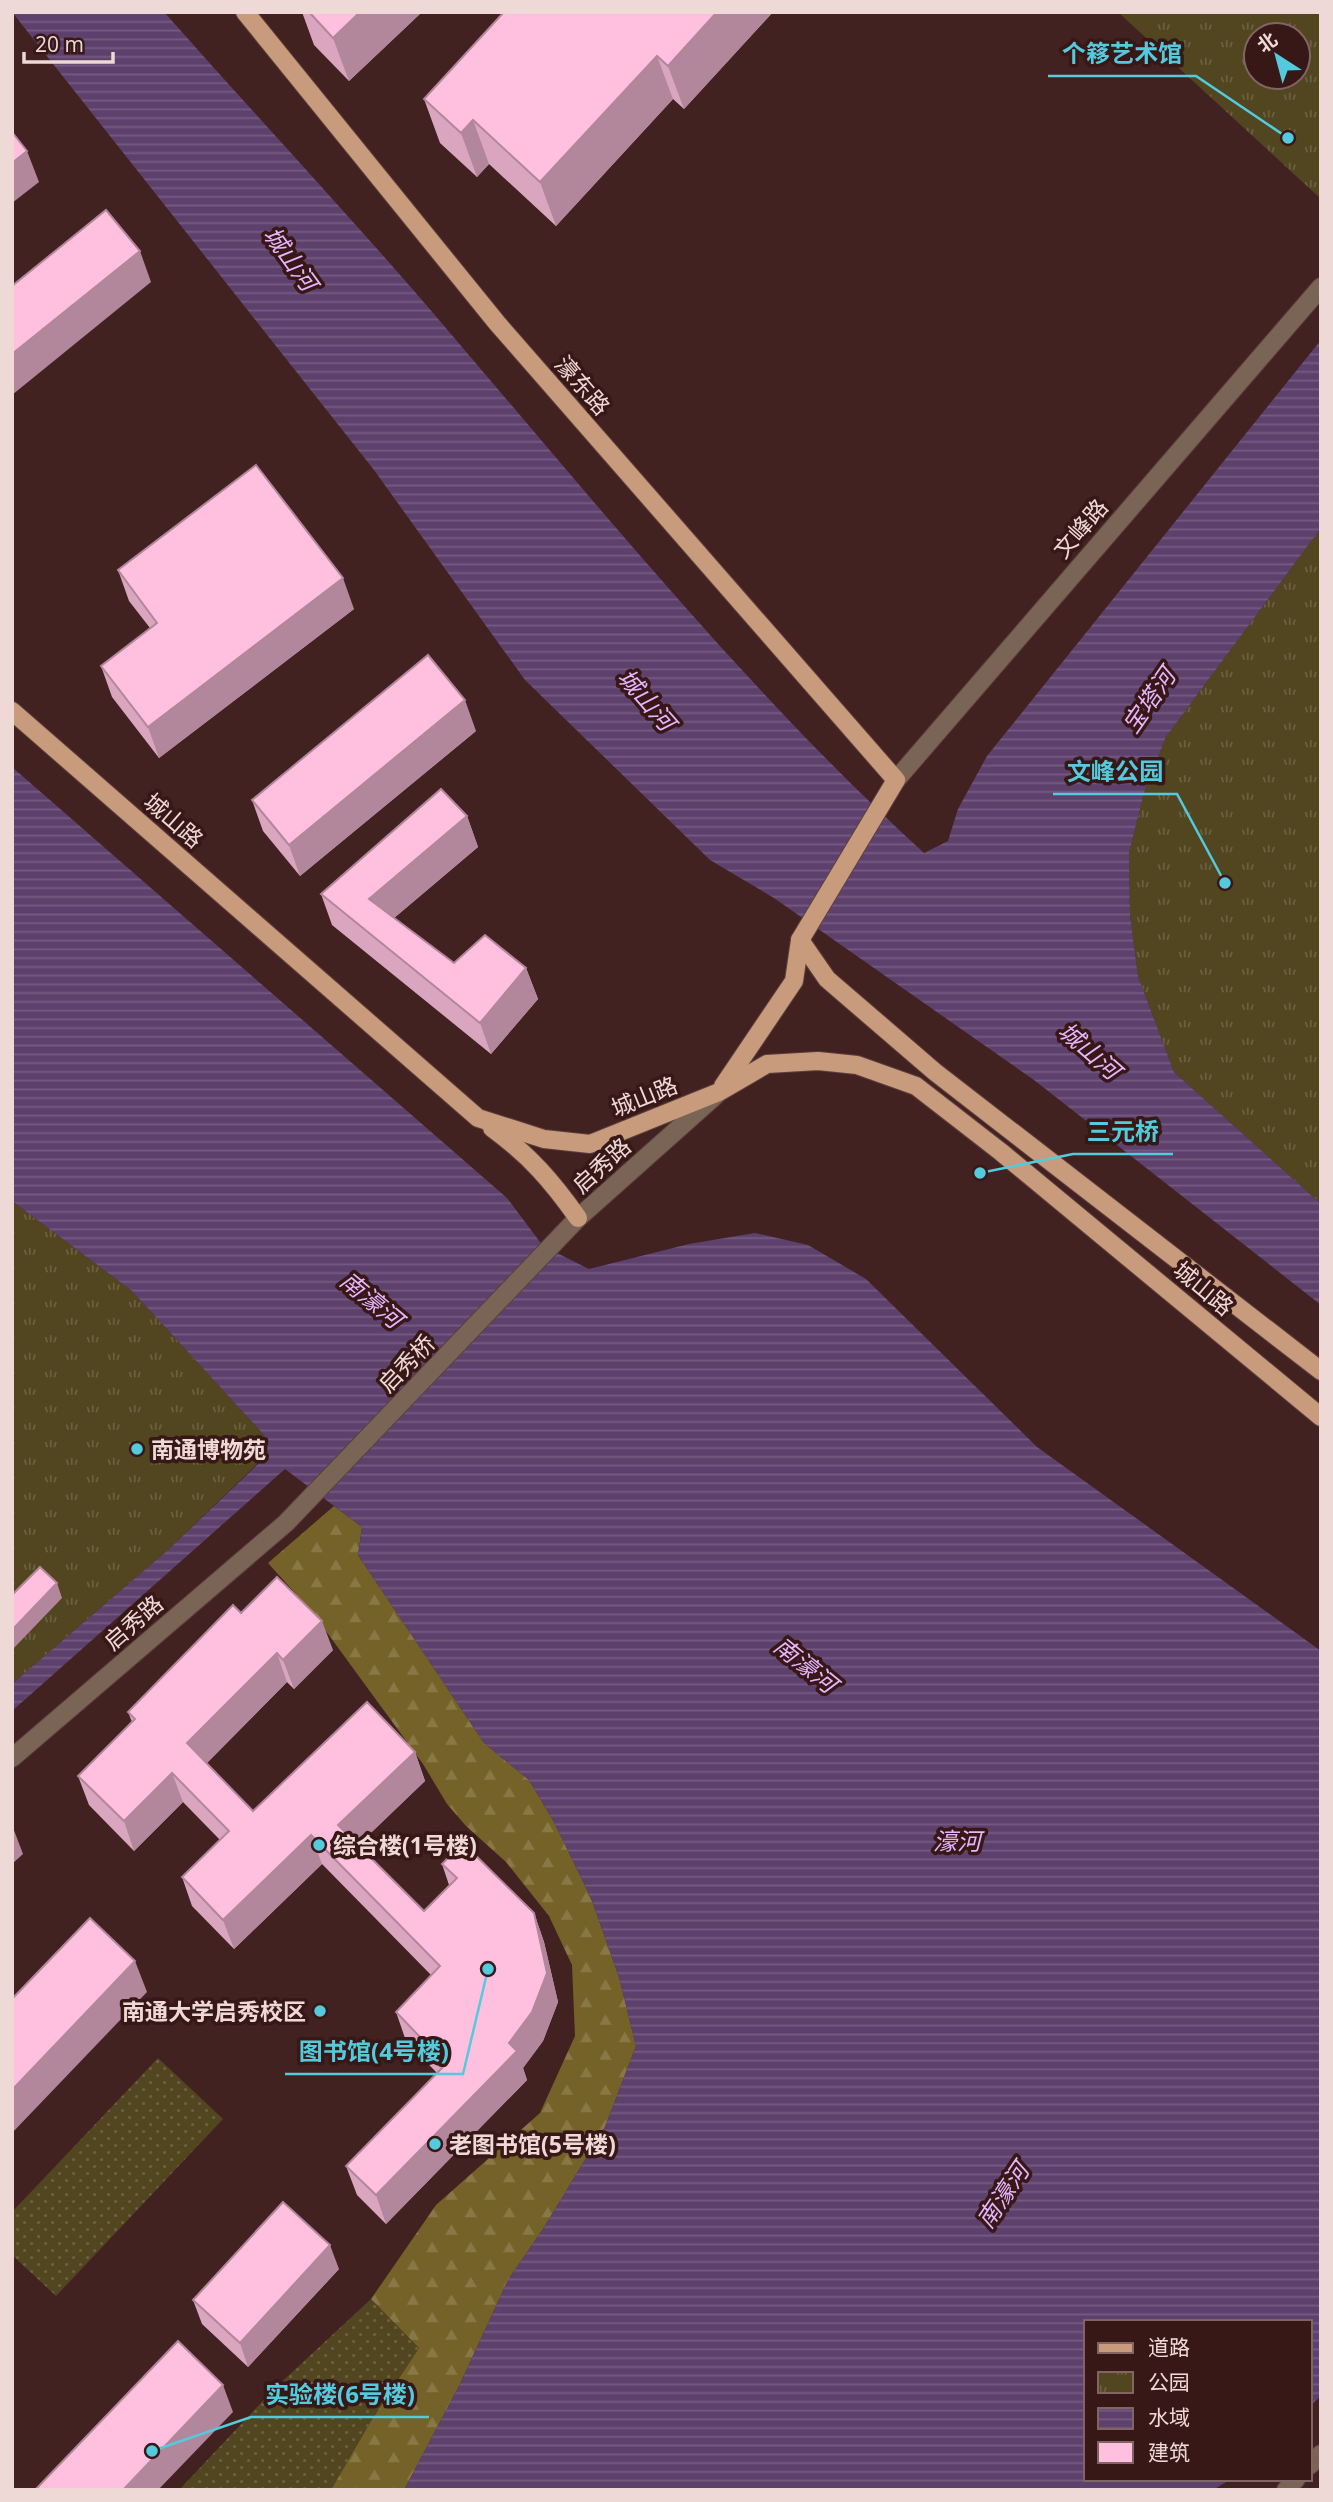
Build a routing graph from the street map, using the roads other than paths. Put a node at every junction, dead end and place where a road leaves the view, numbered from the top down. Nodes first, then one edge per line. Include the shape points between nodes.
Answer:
1 (245, 12) edge
2 (1321, 287) edge
3 (12, 710) edge
4 (896, 779) junction
5 (804, 934) junction
6 (719, 1092) junction
7 (478, 1118) junction
8 (579, 1218) junction
9 (561, 1237) joint
10 (1321, 1371) edge
11 (1321, 1417) edge
12 (286, 1523) joint
13 (12, 1758) edge

1 - 4 main road, 濠东路 via 497,323
2 - 4 street, 文峰路
3 - 7 main road, 城山路
4 - 5 main road, 文峰路
5 - 6 main road via 794,981
5 - 10 main road, 城山路 via 827,979 935,1072
6 - 7 main road, 城山路 via 590,1144 544,1139
6 - 8 street, 启秀路
6 - 11 main road, 城山路 via 767,1064 818,1061 858,1065 916,1086
7 - 8 main road via 526,1152
8 - 9 street, 启秀路
9 - 12 street, 启秀桥
12 - 13 street, 启秀路

